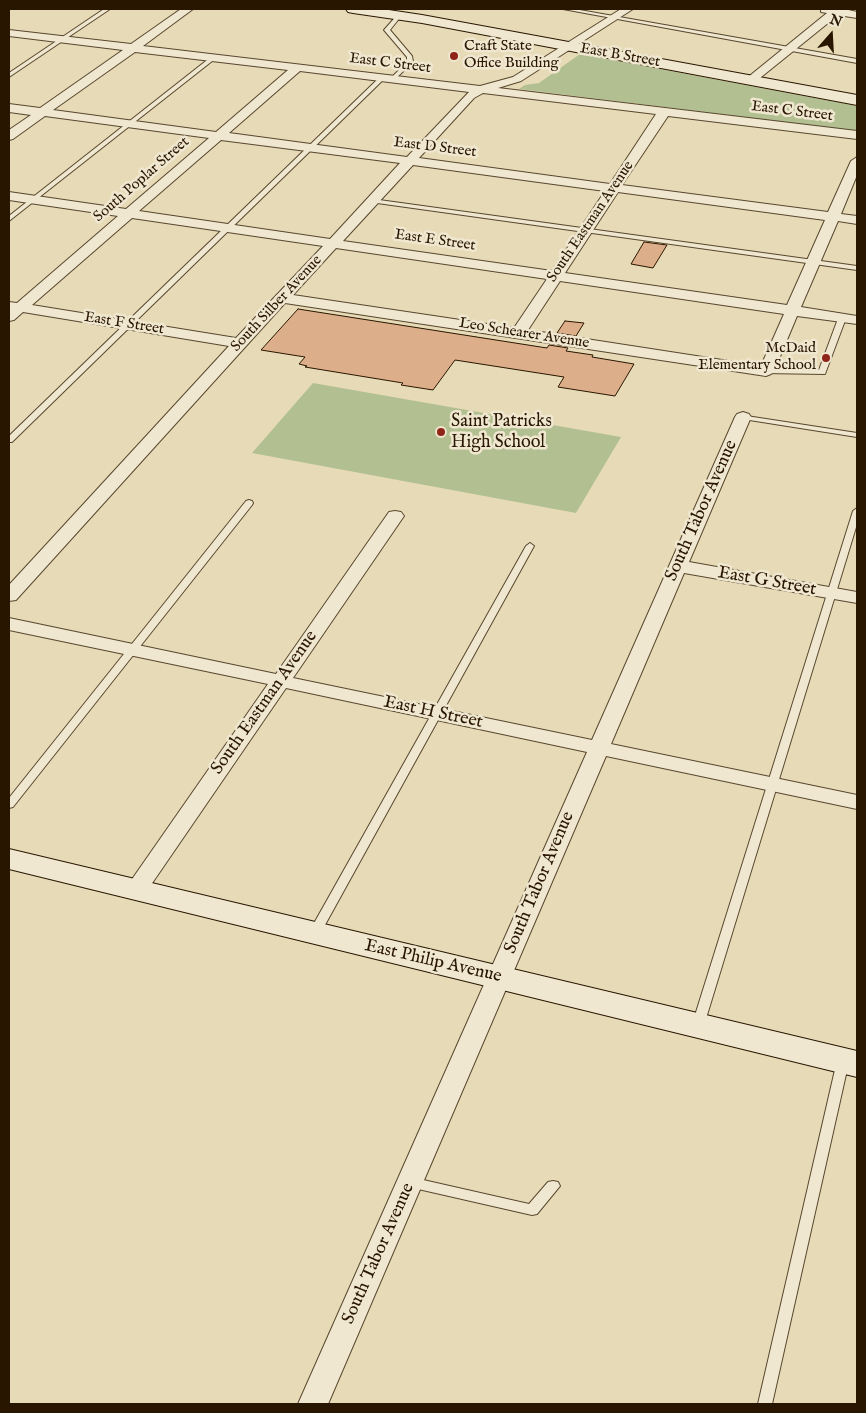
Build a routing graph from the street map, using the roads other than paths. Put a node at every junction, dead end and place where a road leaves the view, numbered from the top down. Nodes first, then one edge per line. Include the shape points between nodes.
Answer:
1 (107, 9) edge
2 (188, 9) edge
3 (353, 9) edge
4 (566, 9) edge
5 (628, 9) edge
6 (819, 9) edge
7 (837, 10) edge
8 (399, 15) junction
9 (857, 15) edge
10 (615, 18) junction
11 (9, 33) edge
12 (62, 40) junction
13 (570, 47) junction
14 (132, 48) junction
15 (790, 48) junction
16 (213, 58) junction
17 (857, 61) edge
18 (297, 68) junction
19 (9, 75) edge
20 (388, 78) junction
21 (751, 80) junction
22 (480, 90) junction
23 (857, 100) edge
24 (9, 108) edge
25 (664, 112) junction
26 (42, 113) junction
27 (128, 124) junction
28 (857, 135) edge
29 (9, 136) edge
30 (217, 136) junction
31 (310, 148) junction
32 (409, 161) junction
33 (857, 161) edge
34 (854, 176) edge
35 (614, 187) junction
36 (9, 196) edge
37 (33, 200) junction
38 (372, 201) junction
39 (128, 214) junction
40 (832, 217) junction
41 (9, 219) edge
42 (857, 220) edge
43 (228, 228) junction
44 (586, 230) junction
45 (333, 243) junction
46 (812, 262) junction
47 (857, 268) edge
48 (556, 275) junction
49 (282, 298) junction
50 (12, 310) edge
51 (791, 310) junction
52 (842, 318) junction
53 (857, 320) edge
54 (129, 325) junction
55 (518, 333) junction
56 (240, 343) junction
57 (766, 371) junction
58 (743, 416) joint
59 (857, 435) edge
60 (9, 440) edge
61 (249, 503) dead end
62 (857, 512) edge
63 (395, 516) dead end
64 (530, 546) dead end
65 (678, 566) junction
66 (831, 594) junction
67 (9, 596) edge
68 (857, 598) edge
69 (9, 624) edge
70 (132, 650) junction
71 (281, 681) junction
72 (436, 714) junction
73 (598, 748) junction
74 (772, 784) junction
75 (857, 802) edge
76 (9, 805) edge
77 (9, 859) edge
78 (136, 890) junction
79 (314, 934) junction
80 (499, 978) junction
81 (698, 1026) junction
82 (850, 1062) edge
83 (410, 1182) junction
84 (553, 1186) dead end
85 (313, 1404) edge
86 (765, 1404) edge

1 - 12 lane
2 - 14 street
3 - 8 street, East B Street
4 - 10 lane
5 - 10 street, South Silber Avenue
6 - 7 street
7 - 9 street
7 - 15 street
8 - 13 street, East B Street
8 - 20 lane via 388,30 410,57 410,62
10 - 13 street, South Silber Avenue
10 - 15 lane
11 - 12 street, East C Street
12 - 14 street, East C Street
12 - 19 lane
13 - 21 street, East B Street
13 - 22 street, South Silber Avenue via 517,79
14 - 16 street, East C Street
14 - 26 street
15 - 17 lane
15 - 21 street
16 - 18 street, East C Street
16 - 27 lane
18 - 20 street, East C Street
18 - 30 street, South Poplar Street
20 - 22 street, East C Street
20 - 31 lane
21 - 23 street, East B Street
22 - 25 street, East C Street
22 - 32 street, South Silber Avenue via 470,96
24 - 26 street, East D Street
25 - 28 street, East C Street
25 - 35 street, South Eastman Avenue
26 - 27 street, East D Street
26 - 29 street
27 - 30 street, East D Street
27 - 37 lane
30 - 31 street, East D Street
30 - 39 street, South Poplar Street
31 - 32 street, East D Street
31 - 43 lane
32 - 35 street, East D Street
32 - 38 street, South Silber Avenue
33 - 34 street
34 - 40 street
35 - 40 street, East D Street
35 - 44 street, South Eastman Avenue
36 - 37 street, East E Street
37 - 39 street, East E Street
37 - 41 lane
38 - 44 lane
38 - 45 street, South Silber Avenue
39 - 43 street, East E Street
39 - 50 street, South Poplar Street
40 - 42 street, East D Street
40 - 46 street
43 - 45 street, East E Street
43 - 54 lane
44 - 46 lane
44 - 48 street, South Eastman Avenue
45 - 48 street, East E Street
45 - 49 street, South Silber Avenue
46 - 47 lane
46 - 51 street
48 - 51 street, East E Street
48 - 55 street, South Eastman Avenue
49 - 55 street, Leo Schearer Avenue
49 - 56 street, South Silber Avenue
50 - 54 street, East F Street
51 - 52 street, East E Street
51 - 57 street
52 - 53 street, East E Street
52 - 57 lane via 822,372
54 - 56 street, East F Street
54 - 60 lane
55 - 57 street, Leo Schearer Avenue
56 - 67 street, South Silber Avenue
58 - 59 lane
58 - 65 street, South Tabor Avenue
61 - 70 lane
62 - 66 lane
63 - 71 street, South Eastman Avenue
64 - 72 lane
65 - 66 street, East G Street
65 - 73 street, South Tabor Avenue
66 - 68 street, East G Street
66 - 74 lane
69 - 70 street, East H Street
70 - 71 street, East H Street
70 - 76 lane
71 - 72 street, East H Street
71 - 78 street, South Eastman Avenue
72 - 73 street, East H Street
72 - 79 lane
73 - 74 street, East H Street
73 - 80 street, South Tabor Avenue
74 - 75 street, East H Street
74 - 81 lane
77 - 78 street, East Philip Avenue
78 - 79 street, East Philip Avenue
79 - 80 street, East Philip Avenue
80 - 81 street, East Philip Avenue
80 - 83 street, South Tabor Avenue
81 - 82 street, East Philip Avenue
82 - 86 lane
83 - 84 lane via 532,1210
83 - 85 street, South Tabor Avenue

